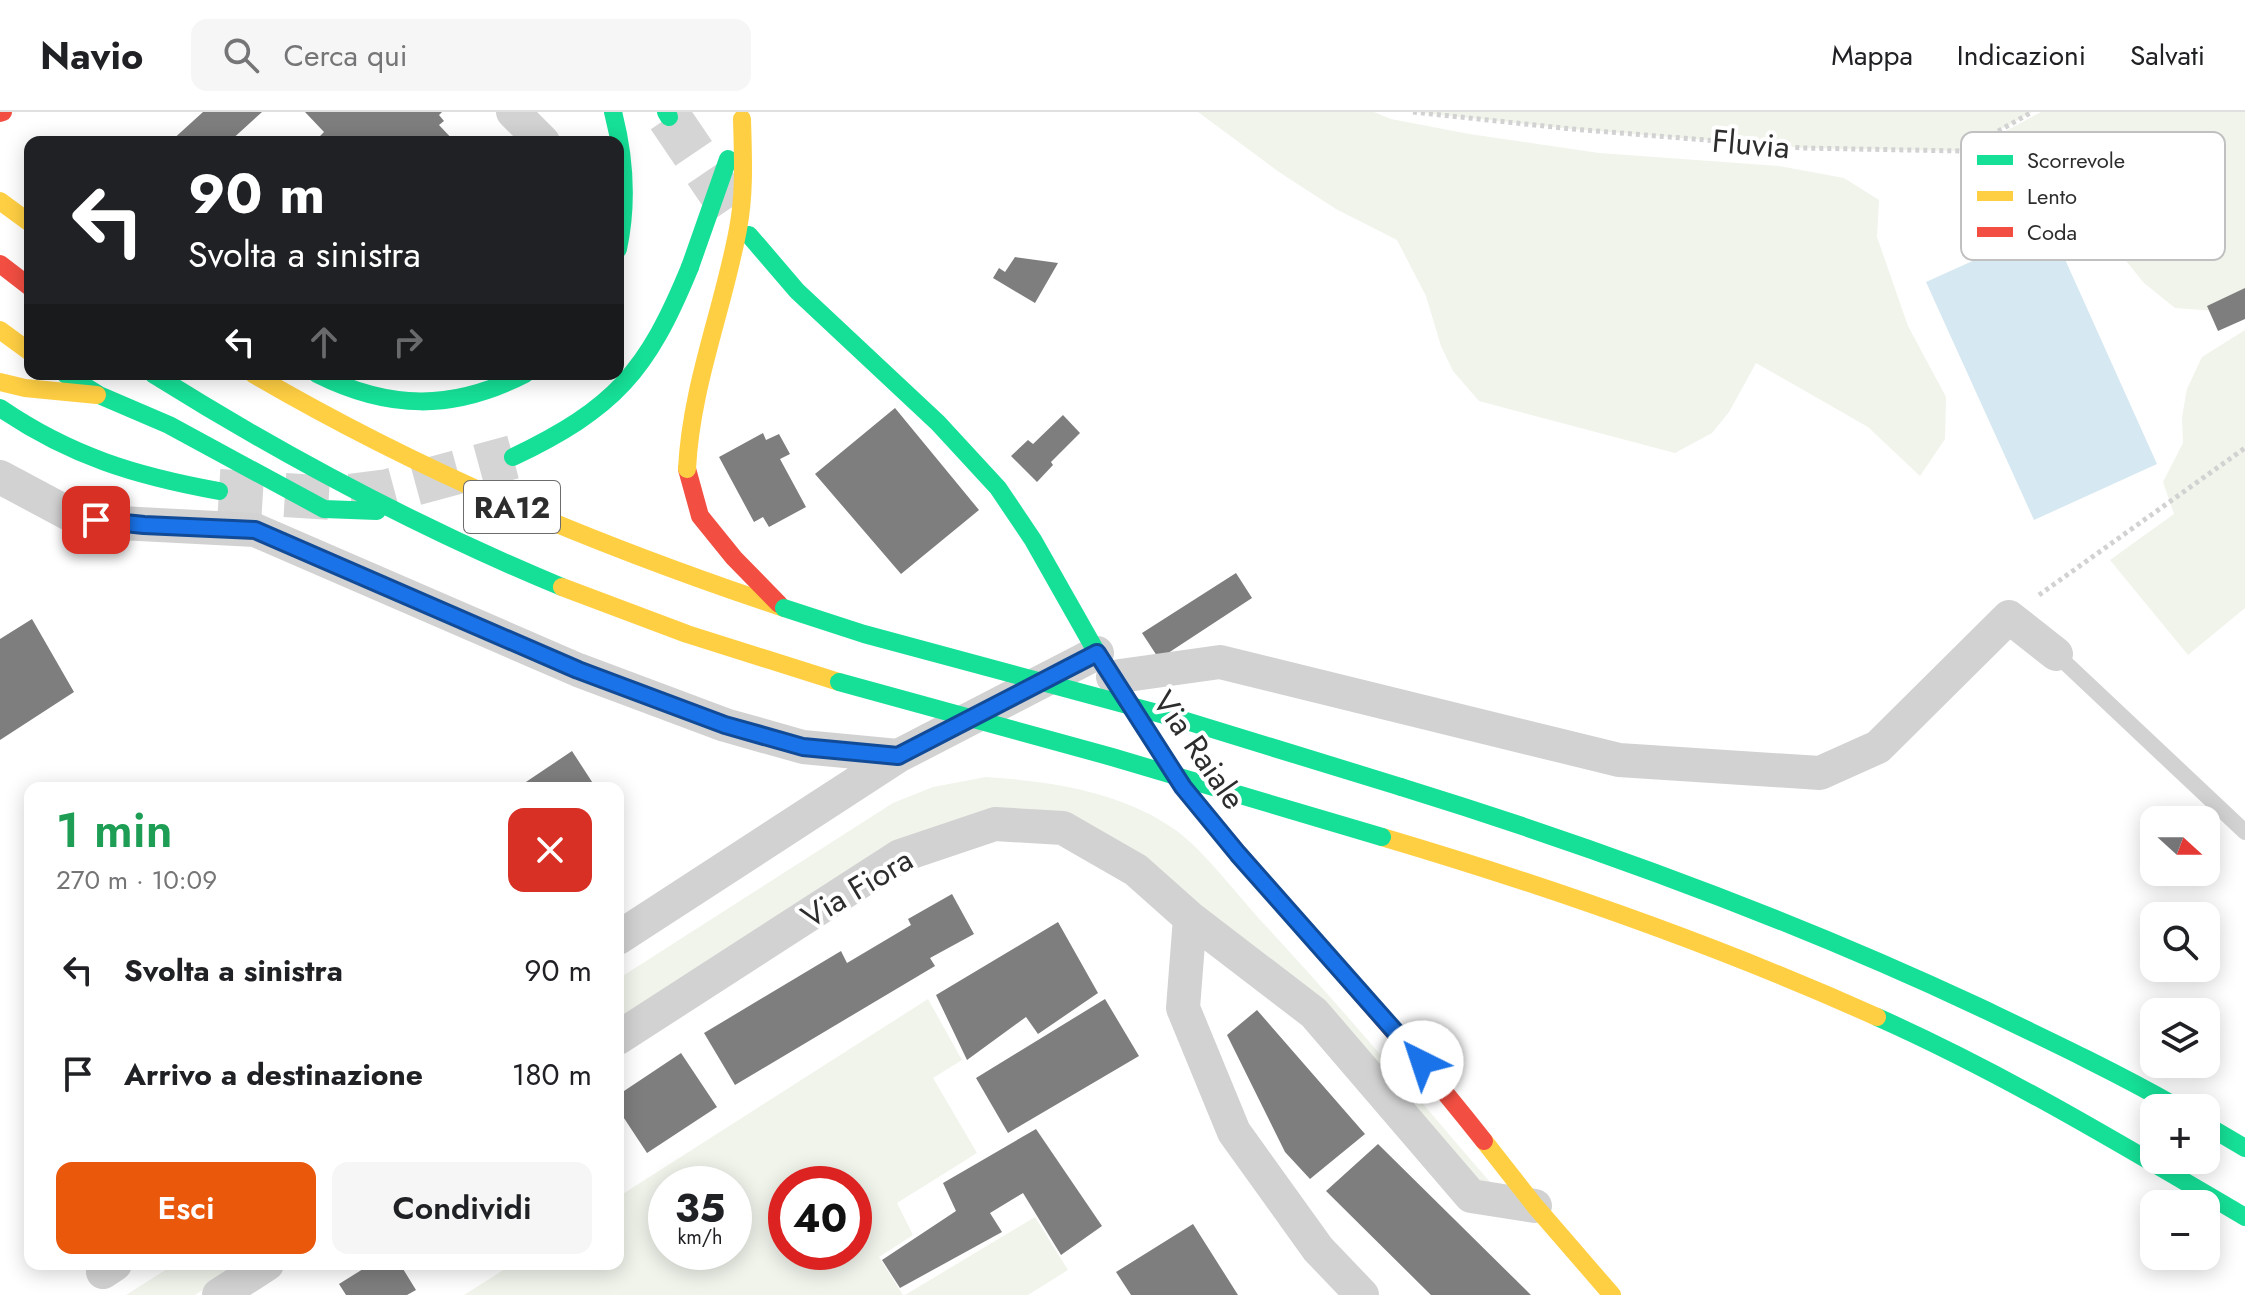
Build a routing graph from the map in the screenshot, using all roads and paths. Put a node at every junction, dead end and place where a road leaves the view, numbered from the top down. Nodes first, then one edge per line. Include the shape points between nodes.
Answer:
1 (513, 112) edge
2 (613, 112) edge
3 (1413, 112) edge
4 (2032, 112) edge
5 (743, 116) edge
6 (1997, 132) edge
7 (537, 136) edge
8 (620, 136) edge
9 (1961, 151) edge
10 (624, 167) edge
11 (0, 201) edge
12 (624, 212) edge
13 (24, 219) edge
14 (749, 235) tunnel mouth
15 (0, 264) edge
16 (24, 282) edge
17 (0, 330) edge
18 (24, 348) edge
19 (75, 380) edge
20 (163, 380) edge
21 (264, 380) edge
22 (327, 380) edge
23 (512, 380) edge
24 (0, 382) edge
25 (99, 395) junction
26 (0, 408) edge
27 (2245, 448) edge
28 (513, 457) tunnel mouth
29 (0, 477) edge
30 (219, 491) tunnel mouth
31 (392, 511) junction
32 (784, 608) junction
33 (2009, 617) junction
34 (2056, 654) joint
35 (1105, 665) junction
36 (898, 756) junction
37 (2245, 832) edge
38 (1190, 918) junction
39 (624, 934) edge
40 (624, 1034) edge
41 (2155, 1094) edge
42 (2220, 1133) edge
43 (2245, 1148) edge
44 (1535, 1206) junction
45 (2245, 1217) edge
46 (258, 1270) edge
47 (219, 1295) edge
48 (1362, 1295) edge
49 (1612, 1295) edge

1 - 7 street
2 - 8 main road
3 - 9 path, Fluvia via 1803,148
4 - 6 path, Fluvia
5 - 28 main road, bridge via 660,337 629,381 595,412
5 - 32 main road, bridge via 744,186 730,268 691,416 687,469 700,516
10 - 12 main road
11 - 13 main road
14 - 35 main road, Via Raiale via 797,291 938,423 998,488
15 - 16 main road
17 - 18 main road
19 - 25 main road
20 - 31 main road, RA12
21 - 32 main road, RA12 via 399,456 478,492 663,569
22 - 23 main road via 341,389 420,403 464,398
24 - 25 main road
25 - 31 main road via 169,425 324,509
26 - 30 main road via 51,441 109,467
27 - 33 path
29 - 36 street via 73,516 255,530 578,670 725,725 803,747
31 - 45 main road, RA12, bridge via 635,616 839,682 1465,861 1679,936 1924,1038
32 - 41 main road, RA12, bridge via 1483,811 1702,888 1890,965
33 - 34 street
33 - 35 street via 1878,747 1820,773 1619,760 1220,662
34 - 37 lane
35 - 36 street
35 - 44 main road, Via Raiale via 1183,787 1422,1062
36 - 39 street
38 - 40 street, Via Fiora via 1136,870 1063,828 995,824 900,856
38 - 44 street, Via Fiora via 1314,1013 1471,1196
38 - 48 street via 1183,1008 1234,1132 1318,1249
42 - 43 main road
44 - 49 main road, Via Raiale
46 - 47 street

